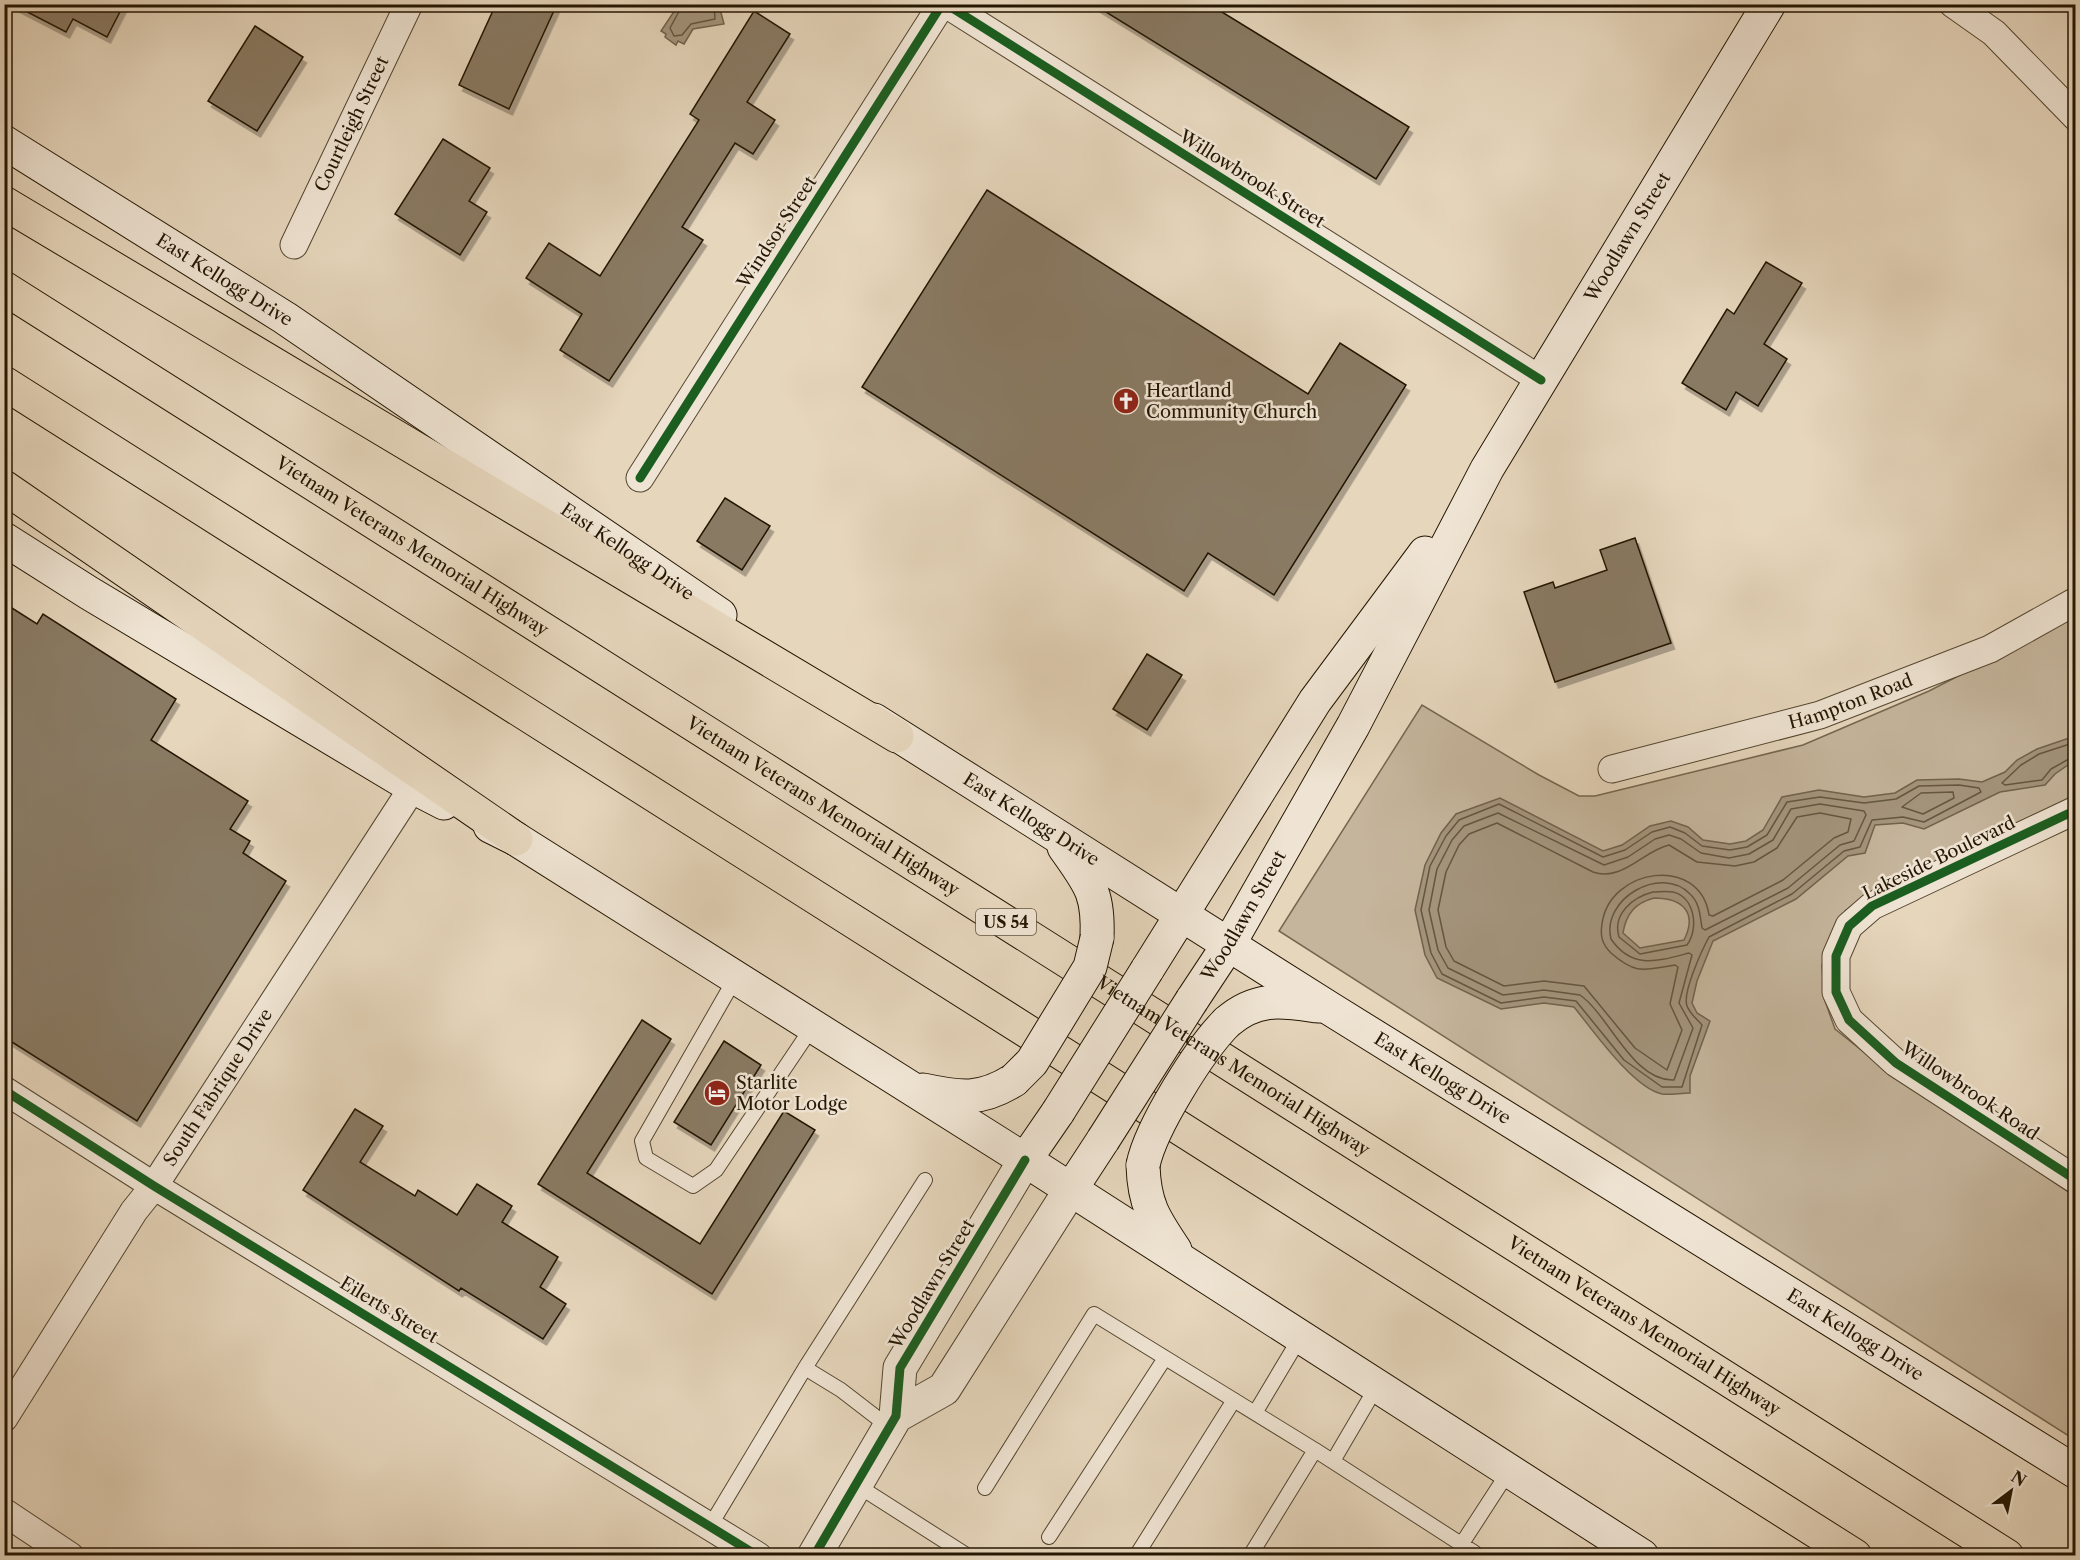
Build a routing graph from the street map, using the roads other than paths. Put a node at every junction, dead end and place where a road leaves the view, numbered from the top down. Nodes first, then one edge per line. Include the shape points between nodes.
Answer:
1 (409, 4) edge
2 (944, 4) edge
3 (1769, 4) edge
4 (1953, 4) edge
5 (2076, 117) edge
6 (4, 142) edge
7 (4, 203) edge
8 (294, 245) dead end
9 (4, 288) edge
10 (1541, 380) junction
11 (4, 383) edge
12 (1487, 469) junction
13 (640, 478) dead end
14 (4, 487) edge
15 (4, 539) edge
16 (2076, 601) edge
17 (897, 736) junction
18 (1612, 769) dead end
19 (413, 787) junction
20 (2076, 810) edge
21 (1056, 836) junction
22 (516, 839) junction
23 (1183, 914) junction
24 (1229, 944) junction
25 (1836, 956) joint
26 (736, 977) junction
27 (1329, 1008) junction
28 (813, 1026) junction
29 (913, 1088) junction
30 (4, 1090) edge
31 (1025, 1160) junction
32 (925, 1180) dead end
33 (2076, 1180) edge
34 (154, 1186) junction
35 (1071, 1189) junction
36 (1182, 1261) junction
37 (1301, 1336) junction
38 (1165, 1358) junction
39 (805, 1368) junction
40 (1377, 1386) junction
41 (1234, 1400) junction
42 (1255, 1413) junction
43 (4, 1418) edge
44 (892, 1421) junction
45 (1315, 1450) junction
46 (1333, 1461) junction
47 (1509, 1470) junction
48 (2076, 1472) edge
49 (855, 1484) junction
50 (985, 1488) dead end
51 (1778, 1508) junction
52 (4, 1512) edge
53 (710, 1526) junction
54 (1049, 1537) dead end
55 (1461, 1545) junction
56 (1627, 1552) edge
57 (1475, 1555) edge
58 (70, 1556) edge
59 (758, 1556) edge
60 (813, 1556) edge
61 (968, 1556) edge
62 (1136, 1556) edge
63 (1250, 1556) edge
64 (1848, 1556) edge
65 (1855, 1556) edge
66 (2007, 1556) edge

1 - 8 street, Courtleigh Street
2 - 10 street, Willowbrook Street
2 - 13 street, Windsor Street
3 - 10 main road, Woodlawn Street
4 - 5 street via 1994,33
6 - 17 main road, East Kellogg Drive via 285,318
7 - 17 highway
9 - 66 highway, Vietnam Veterans Memorial Highway / US 54
10 - 12 main road, Woodlawn Street
11 - 51 highway
12 - 23 main road, Woodlawn Street via 1315,701
12 - 24 main road, Woodlawn Street via 1353,726
14 - 22 highway
15 - 19 main road
16 - 18 street, Hampton Road via 1990,650 1820,715
17 - 21 main road, East Kellogg Drive
19 - 22 main road
19 - 34 street, South Fabrique Drive
20 - 25 street, Lakeside Boulevard via 1872,906 1850,926
21 - 23 main road, East Kellogg Drive
21 - 29 main road, bridge via 1093,889 1098,913 1090,967 1032,1062 1014,1080 998,1090 961,1098
22 - 26 main road
23 - 24 main road, East Kellogg Drive
23 - 31 main road, Woodlawn Street, bridge
24 - 27 main road, East Kellogg Drive
24 - 35 main road, Woodlawn Street, bridge
25 - 33 street, Willowbrook Road via 1836,992 1849,1020 1896,1064
26 - 28 main road
26 - 28 lane via 642,1142 646,1158 693,1186 716,1170
27 - 36 main road, bridge via 1276,1000 1241,1010 1213,1035 1153,1132 1143,1165 1143,1189 1150,1213
27 - 48 main road, East Kellogg Drive
28 - 29 main road
29 - 31 main road
30 - 34 street, Eilerts Street
31 - 35 main road
31 - 44 main road, Woodlawn Street via 900,1368
32 - 39 lane
34 - 43 street, South Fabrique Drive via 134,1211
34 - 53 street, Eilerts Street
35 - 36 main road
35 - 44 main road, Woodlawn Street via 944,1389
36 - 37 main road
37 - 40 main road
37 - 42 lane
38 - 41 lane
38 - 50 lane via 1094,1314
38 - 54 lane
39 - 44 lane
39 - 53 lane
40 - 46 lane
40 - 47 main road
41 - 42 lane
41 - 62 lane
42 - 45 lane
44 - 49 main road, Woodlawn Street
45 - 46 lane
45 - 63 lane
46 - 55 lane
47 - 55 lane
47 - 56 main road
49 - 60 main road, Woodlawn Street
49 - 61 lane
51 - 64 highway
51 - 65 highway
52 - 58 street
53 - 59 street, Eilerts Street
55 - 57 lane

